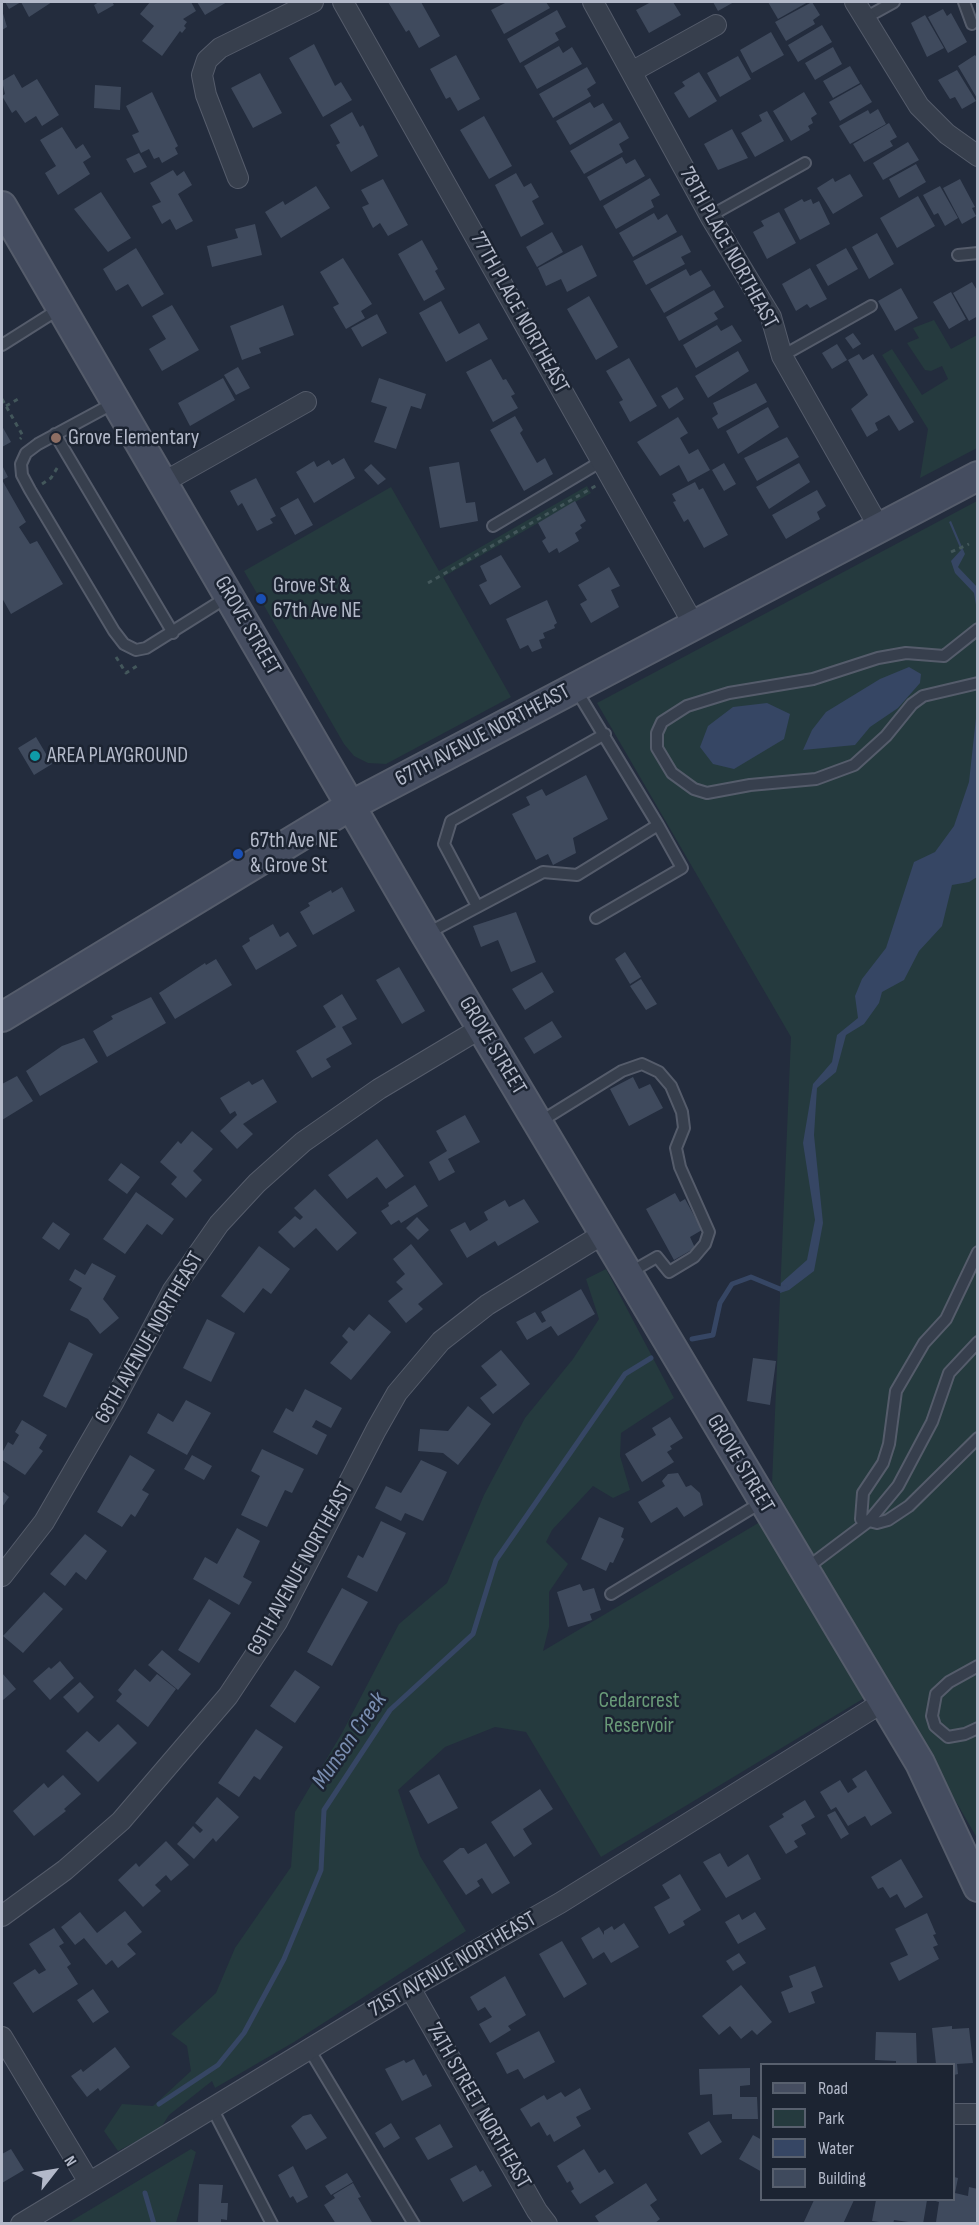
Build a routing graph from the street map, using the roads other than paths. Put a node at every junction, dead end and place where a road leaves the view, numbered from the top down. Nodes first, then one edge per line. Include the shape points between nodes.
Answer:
1 (314, 2) edge
2 (343, 2) edge
3 (593, 2) edge
4 (894, 2) edge
5 (964, 2) edge
6 (860, 10) edge
7 (972, 24) dead end
8 (716, 25) dead end
9 (633, 71) junction
10 (978, 156) edge
11 (805, 163) dead end
12 (238, 178) dead end
13 (2, 206) edge
14 (710, 216) junction
15 (978, 253) edge
16 (958, 255) dead end
17 (871, 306) dead end
18 (62, 307) junction
19 (2, 345) edge
20 (782, 356) junction
21 (117, 401) junction
22 (306, 402) dead end
23 (55, 434) junction
24 (607, 469) junction
25 (978, 476) edge
26 (164, 482) junction
27 (493, 526) dead end
28 (879, 527) junction
29 (230, 596) junction
30 (694, 625) junction
31 (978, 629) edge
32 (173, 633) junction
33 (978, 683) edge
34 (575, 687) junction
35 (605, 734) junction
36 (350, 806) junction
37 (658, 825) junction
38 (477, 906) junction
39 (596, 918) dead end
40 (426, 934) junction
41 (2, 1017) edge
42 (481, 1028) junction
43 (537, 1123) junction
44 (603, 1234) junction
45 (978, 1252) edge
46 (627, 1275) junction
47 (978, 1342) edge
48 (978, 1438) edge
49 (763, 1501) junction
50 (869, 1521) junction
51 (804, 1570) junction
52 (2, 1576) edge
53 (611, 1594) dead end
54 (978, 1665) edge
55 (883, 1702) junction
56 (978, 1728) edge
57 (978, 1887) edge
58 (2, 1916) edge
59 (410, 1988) junction
60 (2, 2037) edge
61 (309, 2049) junction
62 (212, 2108) junction
63 (955, 2114) edge
64 (978, 2114) edge
65 (89, 2182) junction
66 (21, 2223) edge
67 (272, 2223) edge
68 (414, 2223) edge
69 (548, 2223) edge

1 - 12 street via 220,48 207,60 202,75 206,95
2 - 24 street, 77TH PLACE NORTHEAST
3 - 9 street, 78TH PLACE NORTHEAST
4 - 6 lane
5 - 7 lane
6 - 10 street via 919,106 947,134
8 - 9 street
9 - 14 street, 78TH PLACE NORTHEAST
11 - 14 lane
13 - 18 street, GROVE STREET
14 - 20 street, 78TH PLACE NORTHEAST via 771,317
15 - 16 lane
17 - 20 lane
18 - 19 lane
18 - 21 street, GROVE STREET
20 - 28 street, 78TH PLACE NORTHEAST
21 - 23 lane
21 - 26 street, GROVE STREET
22 - 26 street
23 - 32 lane
23 - 32 lane via 26,453 21,464 30,490 124,644 136,650 146,648
24 - 27 lane
24 - 30 street, 77TH PLACE NORTHEAST
25 - 28 street, 67TH AVENUE NORTHEAST
26 - 29 street, GROVE STREET
28 - 30 street, 67TH AVENUE NORTHEAST
29 - 32 lane
29 - 36 street, GROVE STREET
30 - 34 street, 67TH AVENUE NORTHEAST
31 - 33 lane via 944,656 906,653 878,658 813,679 729,693 687,706 662,722 657,748 672,773 707,793 816,779 854,765 923,696
34 - 35 lane
34 - 36 street, 67TH AVENUE NORTHEAST
35 - 37 lane
35 - 38 lane via 451,821 444,844
36 - 40 street, GROVE STREET
36 - 41 street, 67TH AVENUE NORTHEAST
37 - 38 lane via 577,875 543,872
37 - 39 lane via 682,868
38 - 40 lane
40 - 42 street, GROVE STREET
42 - 43 street, GROVE STREET
42 - 52 street, 68TH AVENUE NORTHEAST via 379,1089 303,1142 219,1224 173,1290 45,1522
43 - 44 street, GROVE STREET
43 - 46 lane via 622,1071 642,1064 658,1072 671,1086 684,1128 676,1148 680,1167 709,1232 694,1257 669,1272 657,1257
44 - 46 street, GROVE STREET
44 - 58 street, 69TH AVENUE NORTHEAST via 487,1305 441,1341 397,1393 277,1622 228,1696 121,1821 65,1870
45 - 50 lane via 946,1319 924,1342 896,1391 883,1463 863,1493 861,1519
46 - 49 street, GROVE STREET
47 - 50 lane via 950,1373 932,1422 898,1486
48 - 50 lane via 909,1506 888,1520
49 - 51 street, GROVE STREET
49 - 53 lane
50 - 51 lane
51 - 55 street, GROVE STREET
54 - 56 lane via 936,1694 932,1716 935,1726 948,1737
55 - 57 street, GROVE STREET via 920,1762
55 - 59 street, 71ST AVENUE NORTHEAST via 568,1898
59 - 61 street, 71ST AVENUE NORTHEAST
59 - 69 street, 74TH STREET NORTHEAST via 537,2211
60 - 65 street
61 - 62 street, 71ST AVENUE NORTHEAST
61 - 68 lane
62 - 65 street, 71ST AVENUE NORTHEAST
62 - 67 lane
63 - 64 street
65 - 66 street, 71ST AVENUE NORTHEAST

